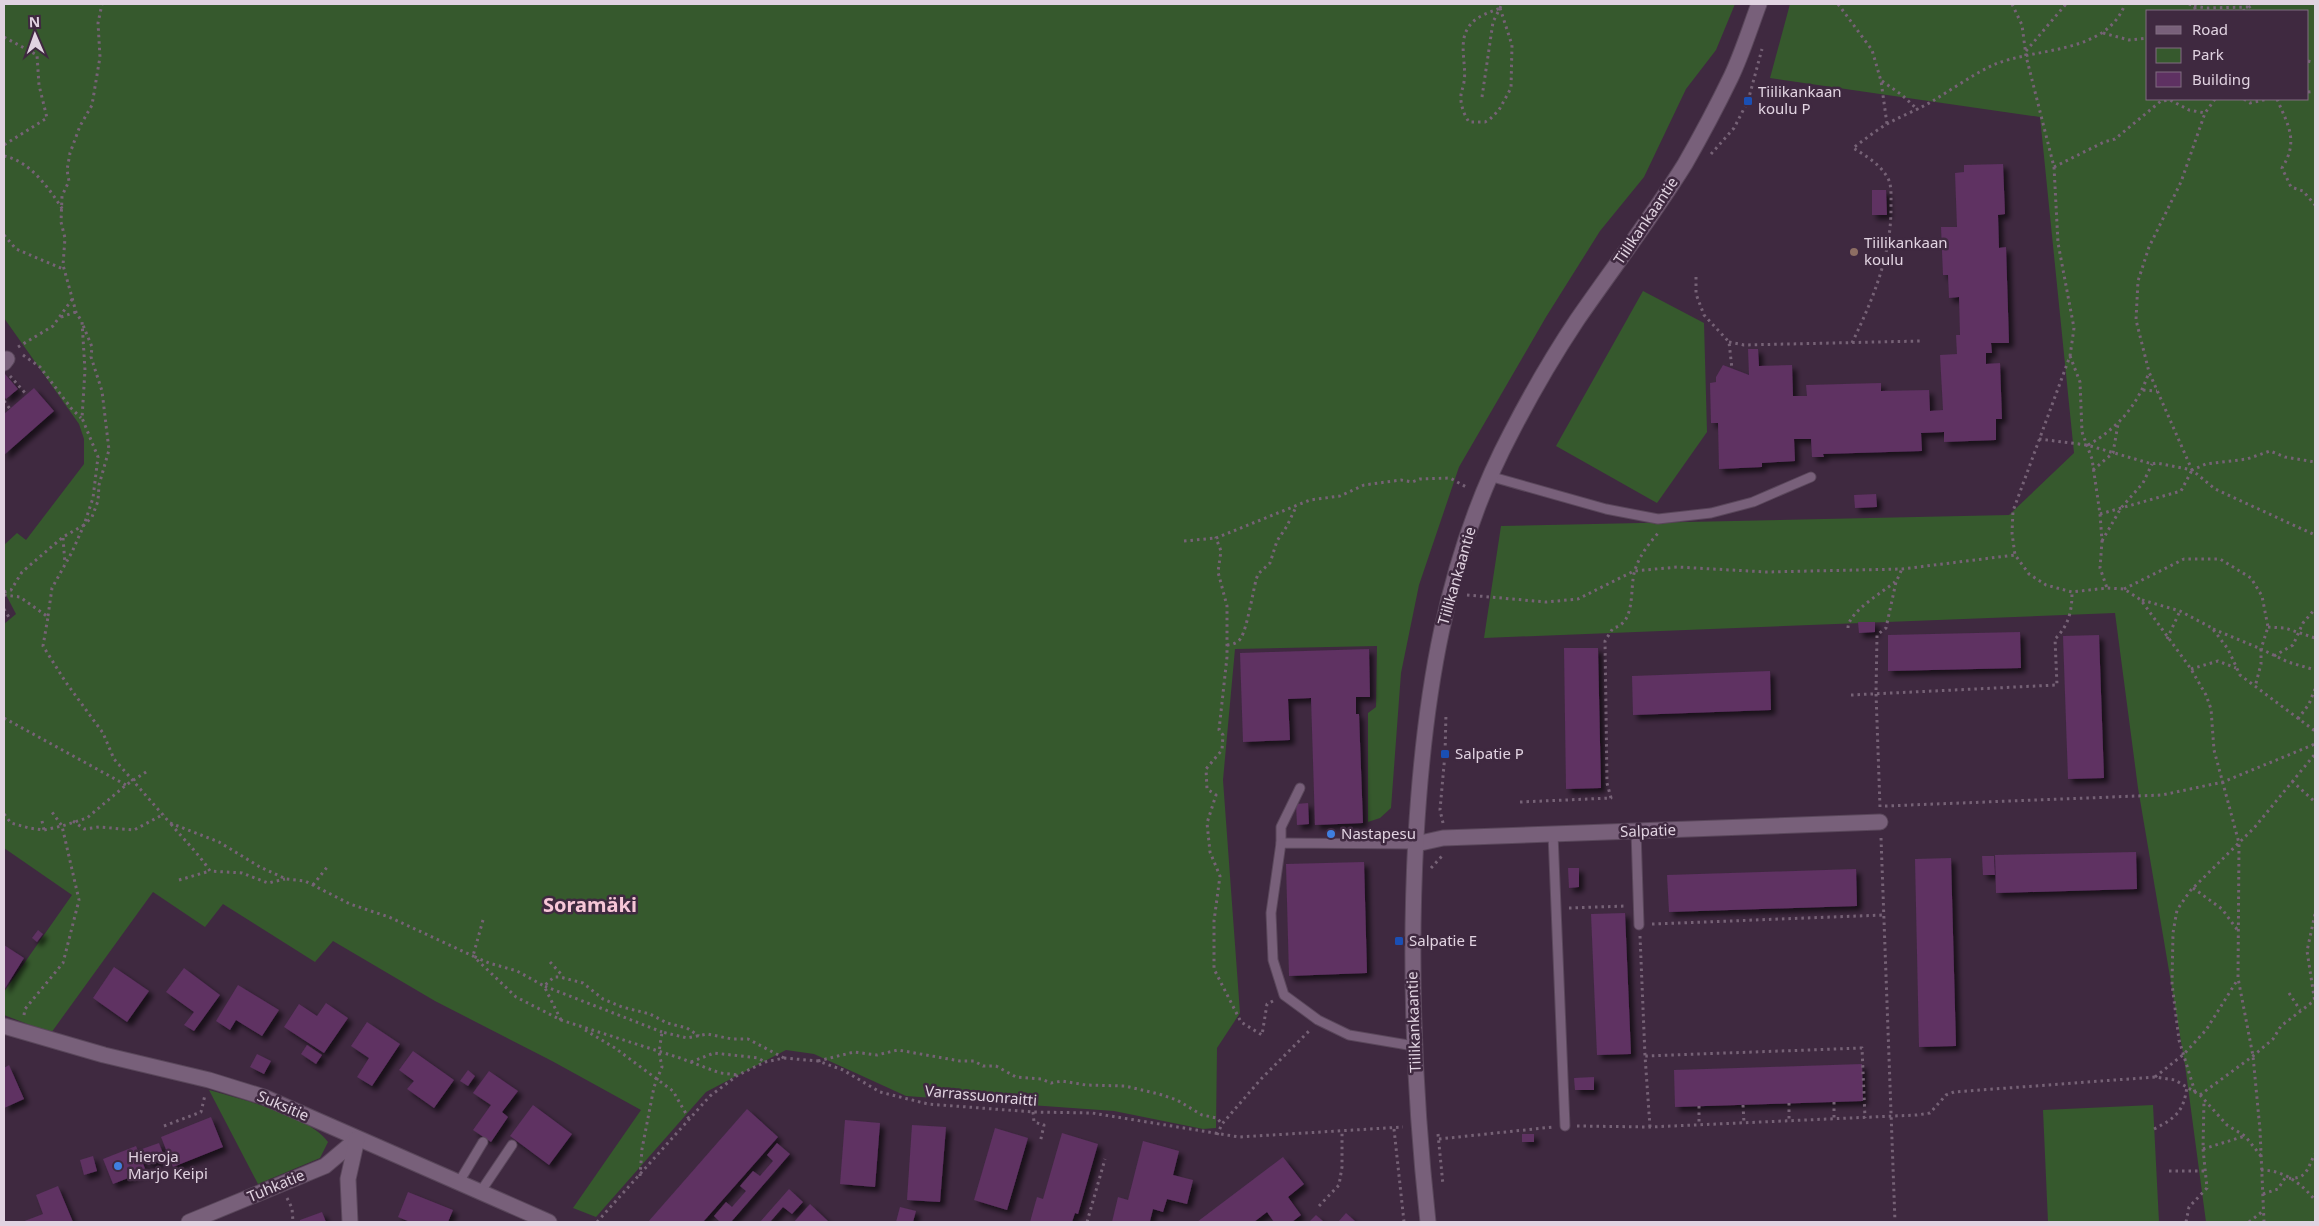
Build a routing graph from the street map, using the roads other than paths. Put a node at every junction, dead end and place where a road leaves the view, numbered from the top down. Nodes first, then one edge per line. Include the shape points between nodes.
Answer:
1 (1759, 4) edge
2 (1489, 476) junction
3 (1812, 478) dead end
4 (1300, 788) dead end
5 (1880, 822) road end
6 (1636, 831) junction
7 (1553, 834) junction
8 (1281, 843) junction
9 (1416, 844) junction
10 (1640, 925) road end
11 (4, 1026) edge
12 (1414, 1046) junction
13 (1565, 1126) road end
14 (357, 1139) junction
15 (483, 1142) dead end
16 (512, 1145) dead end
17 (459, 1182) junction
18 (481, 1191) junction
19 (189, 1222) edge
20 (350, 1222) edge
21 (549, 1222) edge
22 (1428, 1222) edge

1 - 2 street, Tiilikankaantie via 1732,75 1685,163 1551,360
2 - 3 lane via 1606,509 1658,519 1753,502
2 - 9 street, Tiilikankaantie via 1461,553 1435,662 1425,723
4 - 8 lane via 1280,827
5 - 6 street, Salpatie
6 - 7 street, Salpatie
6 - 10 lane
7 - 9 street, Salpatie via 1444,838
7 - 13 lane
8 - 9 lane
8 - 12 lane via 1271,913 1273,960 1284,995 1318,1020 1349,1035
9 - 12 street, Tiilikankaantie via 1412,950
11 - 14 street, Suksitie via 264,1097
12 - 22 street, Tiilikankaantie
14 - 17 street, Suksitie
14 - 19 street, Tuhkatie via 325,1166
14 - 20 street via 348,1179
15 - 17 lane
16 - 18 lane
17 - 18 street, Suksitie
18 - 21 street, Suksitie

